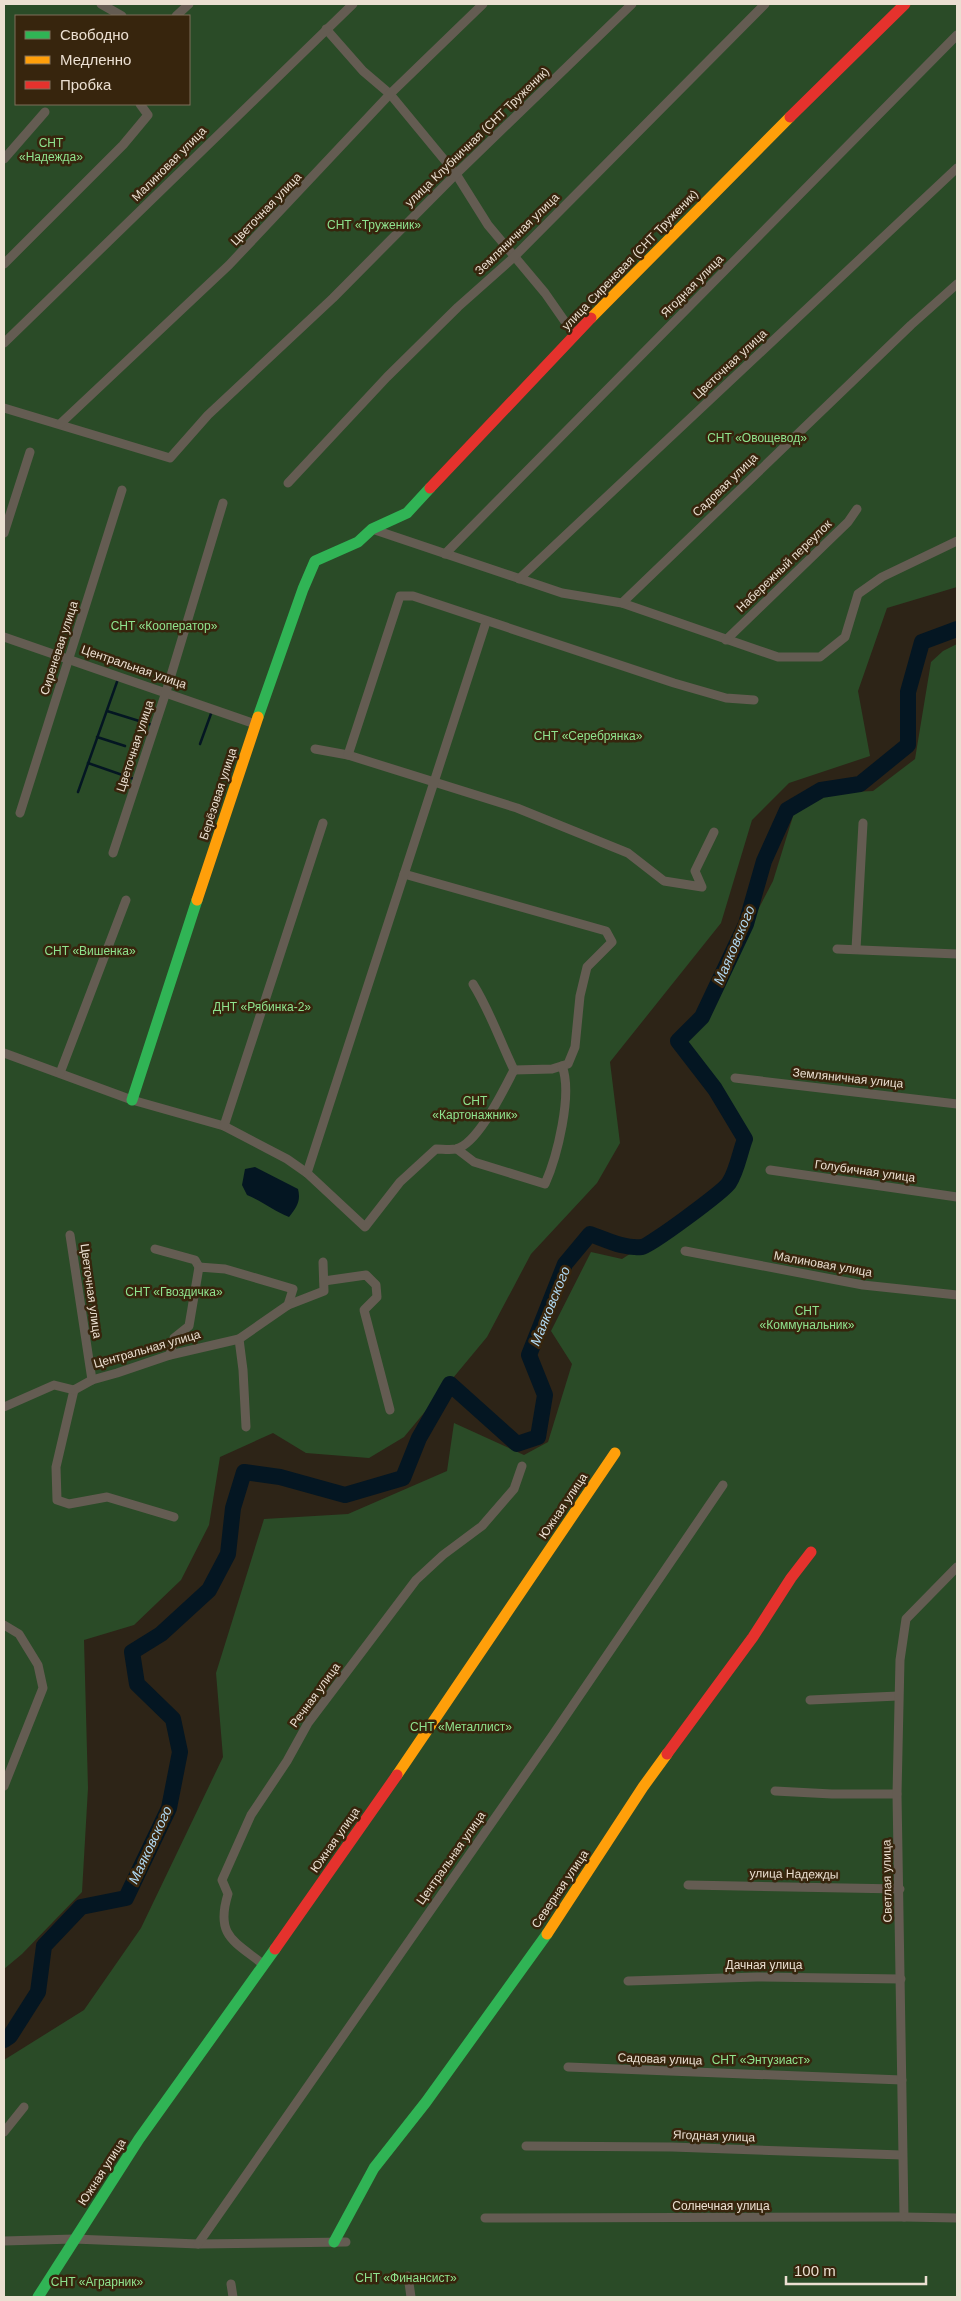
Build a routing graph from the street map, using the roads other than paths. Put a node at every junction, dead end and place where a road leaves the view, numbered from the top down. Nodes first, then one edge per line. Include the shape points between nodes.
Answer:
1 (101, 4) edge
2 (183, 4) edge
3 (189, 4) edge
4 (353, 4) edge
5 (483, 4) edge
6 (632, 4) edge
7 (765, 4) edge
8 (905, 4) edge
9 (120, 15) edge
10 (177, 15) edge
11 (326, 29) junction
12 (957, 35) edge
13 (390, 94) junction
14 (141, 105) edge
15 (45, 112) dead end
16 (4, 159) edge
17 (957, 168) edge
18 (456, 174) junction
19 (513, 258) junction
20 (4, 264) edge
21 (957, 284) edge
22 (575, 336) junction
23 (4, 343) edge
24 (4, 408) edge
25 (60, 424) junction
26 (30, 452) dead end
27 (288, 483) dead end
28 (122, 490) dead end
29 (223, 503) dead end
30 (857, 509) dead end
31 (372, 529) junction
32 (4, 533) edge
33 (957, 541) edge
34 (445, 554) junction
35 (520, 579) junction
36 (622, 603) junction
37 (486, 622) junction
38 (4, 637) edge
39 (726, 640) junction
40 (69, 659) junction
41 (166, 692) junction
42 (754, 700) dead end
43 (255, 724) junction
44 (315, 749) dead end
45 (348, 755) junction
46 (434, 781) junction
47 (20, 813) dead end
48 (323, 823) dead end
49 (863, 823) dead end
50 (714, 832) dead end
51 (113, 854) dead end
52 (404, 874) junction
53 (126, 900) dead end
54 (837, 949) dead end
55 (856, 949) junction
56 (957, 954) edge
57 (473, 984) dead end
58 (4, 1052) edge
59 (562, 1066) junction
60 (514, 1070) junction
61 (60, 1073) junction
62 (735, 1078) dead end
63 (132, 1100) junction
64 (957, 1104) edge
65 (224, 1126) junction
66 (457, 1149) junction
67 (770, 1170) dead end
68 (307, 1173) junction
69 (957, 1197) edge
70 (70, 1235) dead end
71 (155, 1249) dead end
72 (685, 1250) dead end
73 (323, 1262) dead end
74 (199, 1267) junction
75 (324, 1280) junction
76 (957, 1295) edge
77 (288, 1306) junction
78 (239, 1339) junction
79 (170, 1355) junction
80 (92, 1380) junction
81 (74, 1390) junction
82 (4, 1407) edge
83 (390, 1410) dead end
84 (246, 1427) dead end
85 (615, 1453) dead end
86 (522, 1466) dead end
87 (722, 1485) dead end
88 (174, 1517) dead end
89 (811, 1552) dead end
90 (957, 1567) edge
91 (4, 1625) edge
92 (898, 1696) junction
93 (810, 1700) dead end
94 (4, 1786) edge
95 (775, 1791) dead end
96 (897, 1794) junction
97 (688, 1885) dead end
98 (900, 1889) junction
99 (264, 1965) junction
100 (901, 1979) junction
101 (628, 1981) dead end
102 (568, 2067) dead end
103 (902, 2080) junction
104 (24, 2107) dead end
105 (4, 2132) edge
106 (526, 2146) dead end
107 (902, 2155) junction
108 (904, 2217) junction
109 (485, 2218) dead end
110 (957, 2218) edge
111 (74, 2240) junction
112 (4, 2241) edge
113 (334, 2242) junction
114 (346, 2242) dead end
115 (198, 2244) junction
116 (408, 2276) dead end
117 (231, 2284) dead end
118 (39, 2297) edge
119 (233, 2297) edge
120 (411, 2297) edge

1 - 9 street
2 - 10 street
3 - 10 street
4 - 11 street, Малиновая улица
5 - 13 street, Цветочная улица
6 - 18 street, улица Клубничная (СНТ Труженик)
7 - 19 street, Земляничная улица
8 - 22 street, улица Сиреневая (СНТ Труженик)
11 - 13 street via 363,72
11 - 23 street, Малиновая улица
12 - 34 street, Ягодная улица
13 - 18 street
13 - 25 street, Цветочная улица via 229,265
14 - 20 street via 148,115 123,145
15 - 16 street
17 - 35 street, Цветочная улица
18 - 19 street
18 - 25 street, улица Клубничная (СНТ Труженик) via 333,298 208,415 170,458
19 - 22 street via 545,293
19 - 27 street, Земляничная улица via 387,377
21 - 36 street, Садовая улица via 883,351
22 - 31 street, улица Сиреневая (СНТ Труженик) via 407,513
24 - 25 street
26 - 32 street
28 - 40 street, Сиреневая улица
29 - 41 street, Цветочная улица
30 - 39 street, Набережный переулок via 848,522
31 - 34 street
31 - 43 street, Берёзовая улица via 358,542 315,561
33 - 39 street via 882,577 858,594 845,637 820,657 778,657
34 - 35 street
35 - 36 street via 562,594
36 - 39 street
37 - 42 street via 674,683 726,698
37 - 45 street via 413,596 400,596
37 - 46 street
38 - 40 street, Центральная улица
40 - 41 street, Центральная улица
40 - 47 street, Сиреневая улица
41 - 43 street, Центральная улица
41 - 51 street, Цветочная улица
43 - 63 street, Берёзовая улица
44 - 45 street
45 - 46 street
46 - 50 street via 517,808 628,853 664,881 702,887 695,870
46 - 52 street
48 - 65 street
49 - 55 street
52 - 59 street via 606,931 612,942 587,968 580,996 575,1047 568,1064
52 - 68 street
53 - 61 street
54 - 55 street
55 - 56 street
57 - 60 street via 485,1003
58 - 61 street
59 - 60 street
59 - 66 street via 567,1078 566,1103 545,1184 474,1162
60 - 66 street via 494,1110 472,1137
61 - 63 street
62 - 64 street, Земляничная улица
63 - 65 street
65 - 68 street
66 - 68 street via 436,1149 400,1182 365,1227
67 - 69 street, Голубичная улица
70 - 80 street, Цветочная улица
71 - 74 street via 195,1260
72 - 76 street, Малиновая улица via 863,1285
73 - 75 street
74 - 77 street via 225,1269 292,1289
74 - 79 street via 188,1326 174,1338
75 - 77 street, Центральная улица via 324,1292
75 - 83 street via 366,1276 376,1285 377,1297 364,1310
77 - 78 street, Центральная улица
78 - 79 street, Центральная улица
78 - 84 street
79 - 80 street, Центральная улица
80 - 81 street, Центральная улица
81 - 82 street via 54,1385
81 - 88 street via 56,1467 58,1500 69,1504 106,1498
85 - 99 street, Южная улица via 438,1717
86 - 99 street, Речная улица via 514,1489 482,1526 416,1580 308,1723 251,1815 222,1880 228,1894 223,1912 224,1929 233,1941
87 - 115 street, Центральная улица via 552,1736
89 - 113 street, Северная улица via 643,1787 560,1915 426,2102 374,2168
90 - 92 street, Светлая улица via 906,1619
91 - 94 street via 19,1634 38,1665 43,1688
92 - 93 street
92 - 96 street, Светлая улица
95 - 96 street
96 - 98 street, Светлая улица
97 - 98 street, улица Надежды
98 - 100 street, Светлая улица
99 - 111 street, Южная улица via 139,2140
100 - 101 street, Дачная улица via 757,1977
100 - 103 street, Светлая улица
102 - 103 street, Садовая улица
103 - 107 street, Светлая улица
104 - 105 street
106 - 107 street, Ягодная улица
107 - 108 street, Светлая улица
108 - 109 street, Солнечная улица
108 - 110 street, Солнечная улица
111 - 112 street
111 - 115 street
111 - 118 street
113 - 114 street
113 - 115 street
116 - 120 street
117 - 119 street

